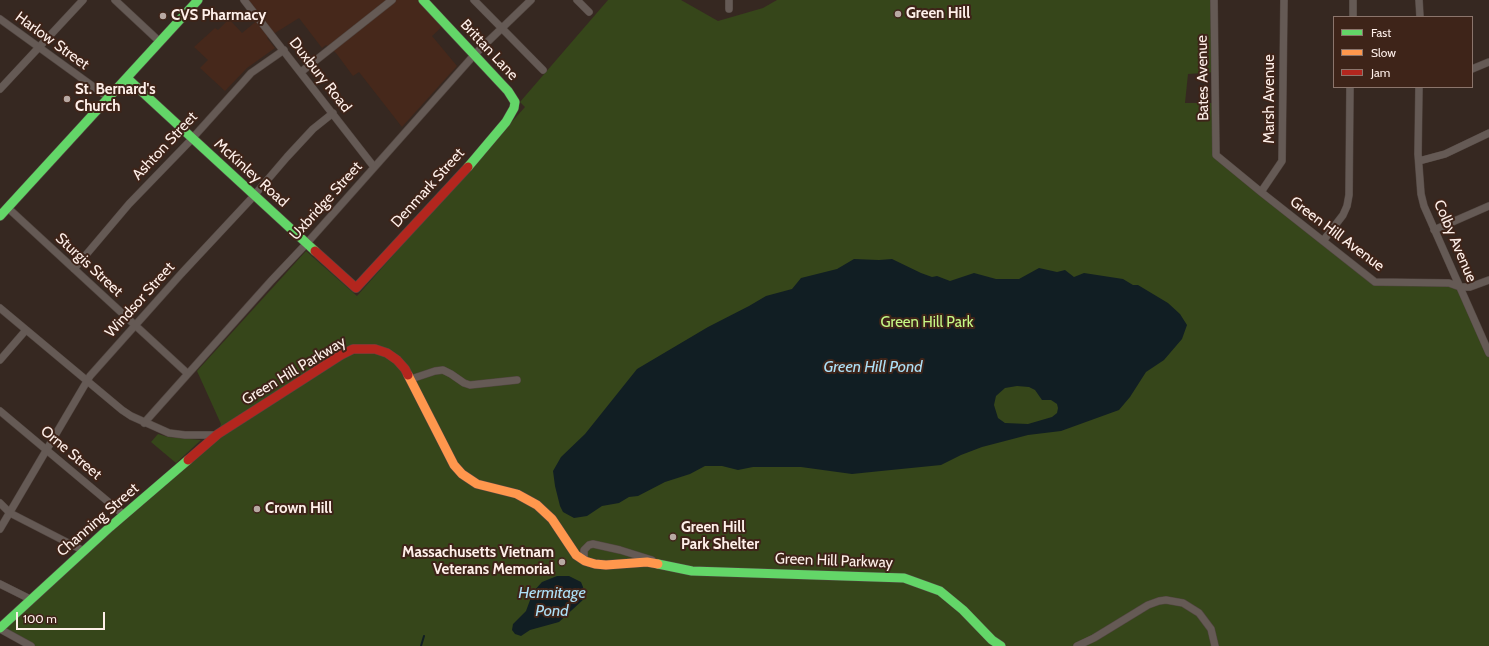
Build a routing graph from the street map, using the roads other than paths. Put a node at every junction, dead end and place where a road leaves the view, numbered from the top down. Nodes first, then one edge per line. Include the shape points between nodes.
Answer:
1 (83, 0) edge
2 (115, 0) edge
3 (198, 0) edge
4 (244, 0) edge
5 (392, 0) edge
6 (423, 0) edge
7 (474, 0) edge
8 (531, 0) edge
9 (577, 0) edge
10 (729, 0) edge
11 (1214, 0) edge
12 (1284, 0) edge
13 (1354, 0) edge
14 (1420, 0) edge
15 (729, 9) dead end
16 (588, 12) dead end
17 (1353, 16) edge
18 (1420, 16) edge
19 (0, 19) edge
20 (502, 28) junction
21 (160, 42) junction
22 (38, 47) junction
23 (284, 50) junction
24 (475, 54) junction
25 (1489, 62) edge
26 (1473, 69) edge
27 (543, 70) dead end
28 (301, 72) junction
29 (127, 78) junction
30 (1350, 88) edge
31 (1419, 88) edge
32 (0, 89) edge
33 (109, 98) junction
34 (515, 103) joint
35 (333, 113) junction
36 (1489, 133) edge
37 (192, 139) junction
38 (1216, 155) joint
39 (1419, 161) junction
40 (374, 167) junction
41 (1261, 192) junction
42 (254, 195) junction
43 (1489, 206) edge
44 (8, 208) junction
45 (0, 216) edge
46 (1434, 230) junction
47 (1323, 241) junction
48 (307, 243) junction
49 (74, 269) junction
50 (1489, 280) edge
51 (1460, 287) junction
52 (356, 288) joint
53 (0, 308) edge
54 (136, 326) junction
55 (26, 330) junction
56 (1489, 352) edge
57 (0, 360) edge
58 (187, 373) junction
59 (411, 379) junction
60 (88, 380) junction
61 (517, 380) dead end
62 (0, 411) edge
63 (144, 423) junction
64 (217, 435) junction
65 (47, 450) junction
66 (0, 503) edge
67 (10, 513) junction
68 (124, 515) junction
69 (0, 528) edge
70 (84, 551) junction
71 (586, 561) junction
72 (663, 564) junction
73 (0, 584) edge
74 (30, 599) junction
75 (0, 629) edge
76 (31, 646) edge
77 (1001, 646) edge
78 (1077, 646) edge
79 (1215, 646) edge

1 - 22 street
2 - 21 street
3 - 21 street
4 - 23 street, Duxbury Road
5 - 28 street
6 - 24 street, Brittan Lane
7 - 20 street
8 - 20 street, Uxbridge Street
9 - 16 street
10 - 15 street
11 - 38 street, Bates Avenue
12 - 41 street, Marsh Avenue via 1282,161
13 - 17 street
14 - 18 street
19 - 22 street, Harlow Street
20 - 24 street, Uxbridge Street
20 - 27 street
21 - 29 street
22 - 32 street
22 - 33 street, Harlow Street
23 - 28 street, Duxbury Road
23 - 37 street, Ashton Street via 251,73
24 - 34 street, Brittan Lane via 508,91
24 - 40 street, Uxbridge Street
25 - 26 street
28 - 35 street, Duxbury Road
29 - 33 street
29 - 37 street, McKinley Road
30 - 47 street via 1349,196 1343,214
31 - 39 street, Colby Avenue
33 - 44 street
34 - 52 street, Denmark Street via 514,110 508,118 458,178
35 - 40 street, Duxbury Road
35 - 42 street, Windsor Street via 312,129
36 - 39 street via 1445,154
37 - 42 street, McKinley Road
37 - 49 street, Ashton Street via 129,204
38 - 41 street, Green Hill Avenue
39 - 46 street, Colby Avenue via 1421,194
40 - 48 street, Uxbridge Street
41 - 47 street, Green Hill Avenue
42 - 48 street, McKinley Road
42 - 54 street, Windsor Street
43 - 46 street
44 - 45 street
44 - 49 street, Sturgis Street
46 - 51 street, Colby Avenue
47 - 51 street, Green Hill Avenue via 1376,282 1449,283
48 - 52 street, McKinley Road
48 - 58 street, Uxbridge Street
49 - 54 street, Sturgis Street
50 - 51 street via 1470,287
51 - 56 street, Colby Avenue
53 - 55 street
54 - 58 street, Sturgis Street
54 - 60 street, Windsor Street
55 - 57 street
55 - 60 street
58 - 63 street, Uxbridge Street
59 - 61 street via 443,370 470,385
59 - 64 street, Green Hill Parkway via 399,362 387,353 373,348 353,349
59 - 71 street, Green Hill Parkway via 454,464 462,474 477,484 517,494 537,505 548,514 576,555
60 - 63 street via 122,410
60 - 65 street, Windsor Street
62 - 65 street, Orne Street
63 - 64 street via 169,433
64 - 68 street, Channing Street
65 - 67 street, Windsor Street
65 - 68 street, Orne Street
66 - 67 street
67 - 69 street, Windsor Street
67 - 70 street
68 - 70 street, Channing Street
70 - 74 street, Channing Street
71 - 72 street, Green Hill Parkway via 606,565 641,562
71 - 72 street via 584,550 592,544
72 - 77 street, Green Hill Parkway via 692,571 904,578 945,594
73 - 74 street
74 - 75 street, Channing Street
75 - 76 street
78 - 79 street via 1141,609 1166,600 1183,603 1199,613 1211,629

